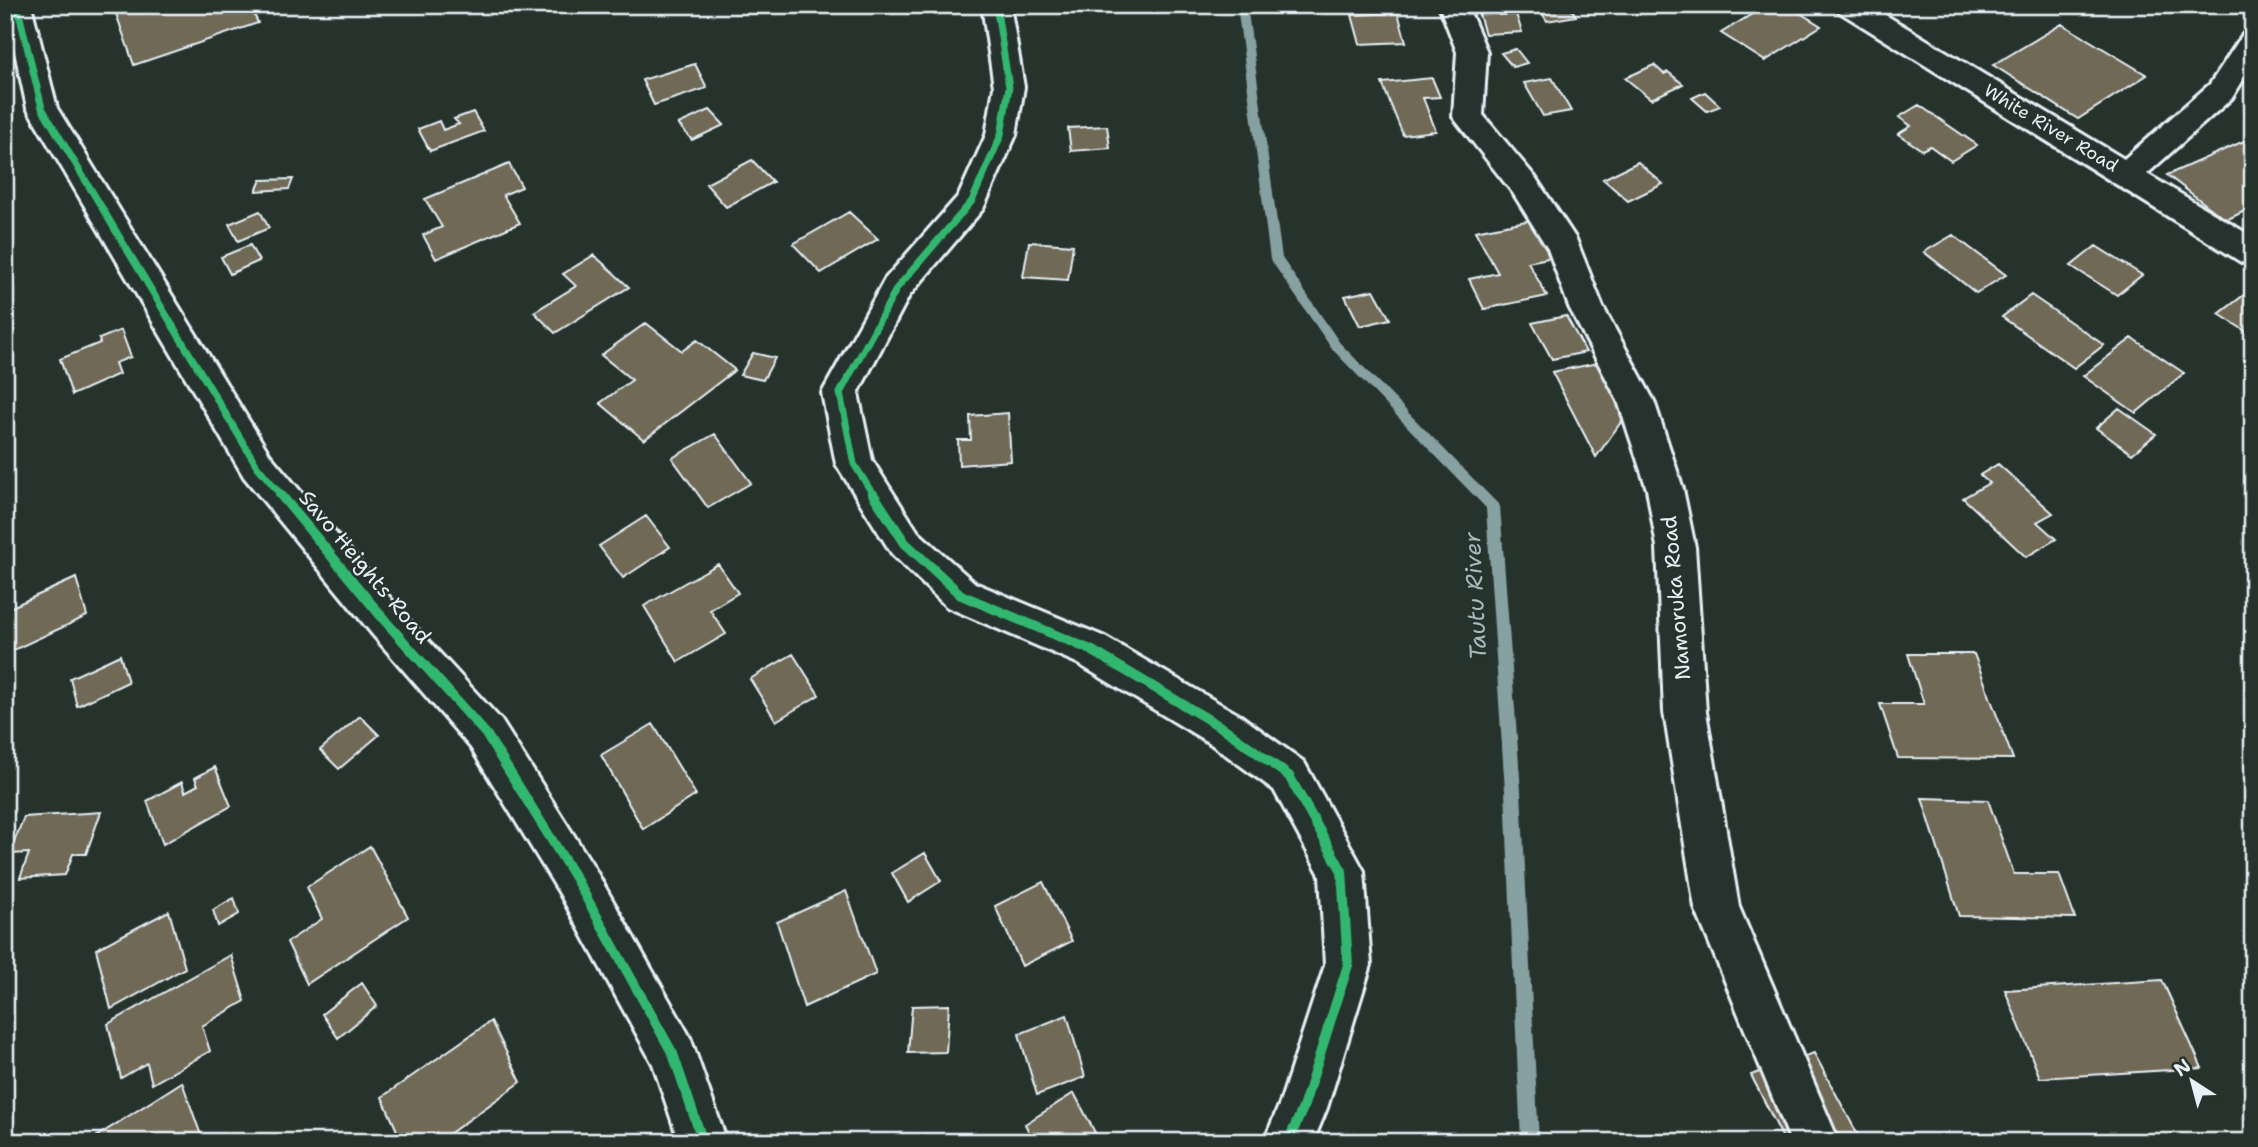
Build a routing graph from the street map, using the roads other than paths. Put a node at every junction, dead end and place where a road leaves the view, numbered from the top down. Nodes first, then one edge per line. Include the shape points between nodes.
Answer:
1 (17, 5) edge
2 (996, 5) edge
3 (1452, 5) edge
4 (1848, 5) edge
5 (2253, 41) edge
6 (2127, 174) junction
7 (2253, 253) edge
8 (703, 1142) edge
9 (1288, 1142) edge
10 (1815, 1142) edge

1 - 8 street, Savo Heights Road via 42,108 257,466 485,734 576,879 673,1054
2 - 9 street via 1009,87 1002,135 972,201 897,288 841,393 854,464 905,543 961,595 1091,650 1226,730 1289,776 1342,871 1348,965
3 - 10 street, Namoruka Road via 1472,52 1468,117 1524,185 1564,247 1586,307 1636,401 1665,489 1676,547 1685,712 1717,908
4 - 6 street, White River Road
5 - 6 street via 2221,91
6 - 7 street, White River Road

